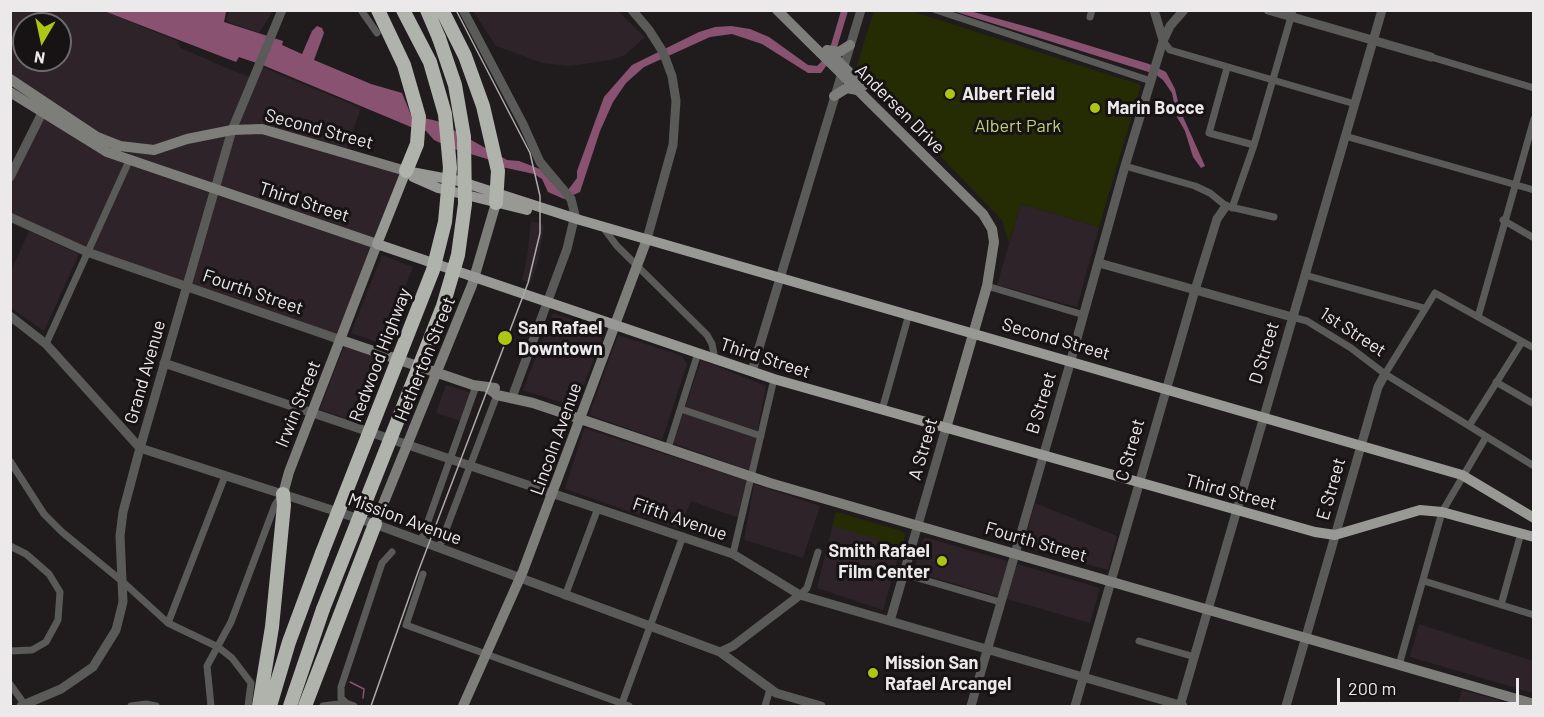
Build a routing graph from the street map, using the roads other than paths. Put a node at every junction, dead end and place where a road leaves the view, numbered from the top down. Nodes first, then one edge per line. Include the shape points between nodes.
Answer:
1 (361, 10) edge
2 (378, 10) edge
3 (403, 10) edge
4 (428, 10) edge
5 (442, 10) edge
6 (463, 10) edge
7 (632, 10) edge
8 (777, 10) edge
9 (785, 10) edge
10 (861, 10) edge
11 (936, 10) edge
12 (1154, 10) edge
13 (1184, 10) edge
14 (1268, 10) edge
15 (1382, 10) edge
16 (281, 13) edge
17 (1292, 14) edge
18 (377, 33) dead end
19 (1163, 41) junction
20 (1373, 41) junction
21 (815, 42) junction
22 (850, 45) joint
23 (1431, 57) joint
24 (836, 61) junction
25 (1227, 68) junction
26 (10, 79) edge
27 (1151, 81) junction
28 (1273, 81) junction
29 (1533, 88) edge
30 (857, 90) junction
31 (10, 92) edge
32 (834, 96) junction
33 (1354, 104) junction
34 (44, 109) junction
35 (1533, 119) edge
36 (232, 130) junction
37 (1345, 136) junction
38 (1254, 146) junction
39 (154, 150) joint
40 (129, 161) junction
41 (1125, 166) junction
42 (406, 171) junction
43 (10, 177) edge
44 (1514, 184) junction
45 (216, 190) junction
46 (1533, 190) edge
47 (497, 199) junction
48 (1229, 207) junction
49 (10, 217) edge
50 (1274, 217) dead end
51 (575, 219) junction
52 (1503, 220) junction
53 (602, 226) junction
54 (997, 236) junction
55 (1533, 238) edge
56 (646, 239) junction
57 (377, 244) junction
58 (87, 252) junction
59 (1099, 262) junction
60 (637, 266) junction
61 (1305, 275) junction
62 (779, 276) junction
63 (474, 279) junction
64 (987, 286) junction
65 (187, 287) junction
66 (1195, 290) junction
67 (547, 303) junction
68 (1424, 308) junction
69 (909, 314) junction
70 (1084, 315) junction
71 (10, 316) edge
72 (1292, 317) junction
73 (1478, 317) junction
74 (615, 326) junction
75 (974, 333) junction
76 (341, 340) junction
77 (1522, 342) junction
78 (46, 344) junction
79 (1533, 348) edge
80 (698, 353) junction
81 (715, 359) junction
82 (1071, 361) junction
83 (164, 363) junction
84 (752, 371) junction
85 (438, 372) junction
86 (1385, 374) junction
87 (774, 379) junction
88 (1496, 382) junction
89 (476, 386) junction
90 (1166, 388) junction
91 (493, 392) junction
92 (513, 392) junction
93 (533, 403) junction
94 (1533, 404) edge
95 (681, 410) junction
96 (882, 410) junction
97 (312, 413) junction
98 (1262, 417) junction
99 (580, 419) junction
100 (1469, 426) junction
101 (946, 428) junction
102 (761, 436) junction
103 (1486, 437) junction
104 (408, 445) junction
105 (1361, 446) junction
106 (141, 448) junction
107 (668, 448) junction
108 (1042, 456) junction
109 (451, 459) junction
110 (10, 461) edge
111 (470, 465) junction
112 (1533, 466) edge
113 (1462, 475) junction
114 (225, 476) junction
115 (751, 477) junction
116 (1138, 483) junction
117 (553, 493) junction
118 (283, 494) junction
119 (598, 508) junction
120 (1236, 511) junction
121 (1442, 512) junction
122 (1533, 516) edge
123 (375, 524) junction
124 (918, 525) junction
125 (1521, 533) junction
126 (1335, 535) junction
127 (682, 536) junction
128 (1533, 537) edge
129 (421, 541) junction
130 (10, 546) edge
131 (439, 548) junction
132 (392, 552) dead end
133 (818, 552) dead end
134 (1014, 553) junction
135 (733, 554) junction
136 (423, 574) dead end
137 (904, 574) junction
138 (520, 578) junction
139 (1111, 580) junction
140 (1424, 581) junction
141 (123, 582) junction
142 (800, 594) junction
143 (565, 596) junction
144 (1000, 602) junction
145 (1501, 605) junction
146 (1209, 608) junction
147 (1533, 615) edge
148 (890, 621) junction
149 (168, 623) junction
150 (650, 628) junction
151 (1305, 638) junction
152 (1139, 641) dead end
153 (218, 647) junction
154 (986, 650) junction
155 (10, 651) edge
156 (720, 652) junction
157 (485, 655) junction
158 (1195, 657) junction
159 (1398, 665) junction
160 (1083, 678) junction
161 (10, 684) edge
162 (770, 689) junction
163 (346, 703) junction
164 (1533, 704) edge
165 (23, 706) edge
166 (131, 706) edge
167 (156, 706) edge
168 (211, 706) edge
169 (248, 706) edge
170 (259, 706) edge
171 (270, 706) edge
172 (290, 706) edge
173 (306, 706) edge
174 (323, 706) edge
175 (354, 706) edge
176 (463, 706) edge
177 (624, 706) edge
178 (765, 706) edge
179 (821, 706) edge
180 (971, 706) edge
181 (1075, 706) edge
182 (1182, 706) edge
183 (1286, 706) edge

1 - 18 street
2 - 42 highway via 413,92 419,132
3 - 171 highway, Redwood Highway, bridge via 429,62 445,114 450,168 444,228 430,276 289,642
4 - 172 highway, bridge via 455,85 464,137 465,204 457,258 443,306 323,609
5 - 47 highway via 470,68 492,143
6 - 51 street via 540,162 572,201
7 - 56 street, Lincoln Avenue via 668,62 676,101 675,134
8 - 21 main road, Andersen Drive
9 - 21 main road, Andersen Drive
10 - 22 street
11 - 27 street
12 - 19 street
13 - 19 street, B Street
14 - 17 street
15 - 20 street, D Street
16 - 36 street, Grand Avenue
17 - 20 street
17 - 28 street, C Street
19 - 25 street via 1170,50
19 - 27 street, B Street
20 - 23 street
20 - 33 street, D Street
21 - 24 main road, Andersen Drive
21 - 24 main road, Andersen Drive
22 - 24 main road
23 - 29 street
24 - 30 main road, Andersen Drive
24 - 32 street
24 - 54 main road, Andersen Drive via 989,212
25 - 28 street
25 - 38 street via 1209,133
26 - 34 main road, Third Street
27 - 41 street, B Street
28 - 33 street
28 - 38 street, C Street
30 - 32 main road via 847,88
30 - 54 main road, Andersen Drive via 983,214
31 - 34 main road, Third Street
32 - 62 street
33 - 37 street, D Street
34 - 39 main road, Third Street via 107,142
34 - 40 main road, Third Street via 98,148
34 - 43 street
35 - 44 street
36 - 39 main road, Second Street
36 - 42 main road, Second Street via 271,131
36 - 45 street, Grand Avenue
37 - 44 street
37 - 61 street, D Street
38 - 48 street, C Street
40 - 45 main road, Third Street
40 - 58 street
41 - 48 street via 1195,186
41 - 59 street, B Street
42 - 47 main road, Second Street via 430,186
42 - 57 main road, Irwin Street
44 - 46 street
44 - 52 street
45 - 57 main road, Third Street
45 - 65 street, Grand Avenue
47 - 51 main road, Second Street via 542,215 560,214
47 - 63 main road, Hetherton Street
48 - 50 street
48 - 66 street, C Street via 1217,219
49 - 58 street, Fourth Street
51 - 53 main road, Second Street
51 - 67 street
52 - 55 street
52 - 73 street
53 - 56 main road, Second Street
53 - 60 street
54 - 64 main road, A Street via 996,262
56 - 60 main road, Lincoln Avenue
56 - 62 main road, Second Street
57 - 63 main road, Third Street
57 - 76 main road, Irwin Street
58 - 65 street, Fourth Street
58 - 78 street
59 - 66 street, 1st Street
59 - 70 street, B Street
60 - 74 main road, Lincoln Avenue
60 - 81 street via 707,335
61 - 68 street
61 - 72 street, D Street
62 - 69 main road, Second Street
62 - 84 street
63 - 67 main road, Third Street
63 - 85 main road, Hetherton Street
64 - 70 street
64 - 75 main road, A Street
65 - 76 street, Fourth Street
65 - 83 street, Grand Avenue
66 - 72 street, 1st Street
66 - 90 street, C Street
67 - 74 main road, Third Street
67 - 92 street
68 - 73 street, E Street via 1435,293
68 - 86 street, E Street
69 - 75 main road, Second Street
69 - 96 street
70 - 82 street, B Street
71 - 78 street, Mission Avenue
72 - 86 street, 1st Street via 1351,348
72 - 98 street, D Street
73 - 77 street
74 - 80 main road, Third Street
74 - 99 main road, Lincoln Avenue
75 - 82 main road, Second Street
75 - 101 main road, A Street
76 - 85 main road, Fourth Street
76 - 97 main road, Irwin Street
77 - 79 street
77 - 88 street
78 - 106 street, Mission Avenue
80 - 81 main road, Third Street
80 - 95 street
81 - 84 main road, Third Street
82 - 90 main road, Second Street
82 - 108 street, B Street
83 - 97 street, Fifth Avenue
83 - 106 street, Grand Avenue
84 - 87 main road, Third Street
85 - 89 main road, Fourth Street
85 - 104 main road, Hetherton Street
86 - 100 street, 1st Street
86 - 105 street, E Street
87 - 96 main road, Third Street
87 - 102 street
88 - 94 street
88 - 100 street
89 - 91 main road, Fourth Street
89 - 109 street
90 - 98 main road, Second Street
90 - 116 street, C Street
91 - 92 main road, Fourth Street via 497,387
91 - 93 main road, Fourth Street
91 - 111 street
92 - 93 main road, Fourth Street
93 - 99 main road, Fourth Street
95 - 102 street
95 - 107 street
96 - 101 main road, Third Street
97 - 104 street, Fifth Avenue
97 - 118 main road, Irwin Street
98 - 105 main road, Second Street
98 - 120 street, D Street
99 - 107 main road, Fourth Street
99 - 117 main road, Lincoln Avenue
100 - 103 street, 1st Street
101 - 108 main road, Third Street
101 - 124 street, A Street
102 - 115 street
103 - 112 street, 1st Street
103 - 113 street
104 - 109 street, Fifth Avenue
104 - 123 main road, Hetherton Street
105 - 113 main road, Second Street
105 - 126 street, E Street
106 - 114 street, Mission Avenue
106 - 141 street, Grand Avenue via 123,512
107 - 115 main road, Fourth Street
108 - 116 main road, Third Street
108 - 134 street, B Street
109 - 111 street, Fifth Avenue
109 - 129 street
110 - 141 street via 44,514
111 - 117 street, Fifth Avenue
111 - 131 street
113 - 121 street
113 - 122 main road, Second Street
114 - 118 street, Mission Avenue
114 - 149 street
115 - 124 main road, Fourth Street
115 - 135 street
116 - 120 main road, Third Street
116 - 139 street, C Street
117 - 119 street, Fifth Avenue
117 - 138 main road, Lincoln Avenue
118 - 123 street, Mission Avenue
118 - 153 street, Irwin Street via 275,505
118 - 170 highway via 273,619
119 - 127 street, Fifth Avenue
119 - 143 street
120 - 126 main road, Third Street
120 - 146 street, D Street
121 - 125 main road
121 - 126 main road via 1420,510
121 - 140 street
123 - 129 street, Mission Avenue
123 - 173 highway
124 - 134 main road, Fourth Street
124 - 137 street, A Street
125 - 128 main road
125 - 145 street
126 - 151 street, E Street
127 - 135 street, Fifth Avenue
127 - 150 street
129 - 131 street, Mission Avenue
130 - 155 street via 49,574 60,592 58,620 46,642 32,650
131 - 138 street, Mission Avenue
132 - 163 street via 382,563 341,687 341,698
133 - 142 street via 807,588
134 - 139 main road, Fourth Street
134 - 144 street, B Street
135 - 142 street, Fifth Avenue
136 - 157 street via 405,622 408,626
137 - 144 street
137 - 148 street, A Street
138 - 143 street, Mission Avenue
138 - 157 main road, Lincoln Avenue
139 - 146 main road, Fourth Street
139 - 160 street, C Street
140 - 145 street
140 - 159 street
141 - 149 street
141 - 165 street, Grand Avenue via 116,630 93,667 61,689
142 - 148 street, Fifth Avenue
142 - 156 street
143 - 150 street, Mission Avenue
144 - 154 street, B Street
145 - 147 street
146 - 151 main road, Fourth Street
146 - 158 street, D Street
148 - 154 street, Fifth Avenue
149 - 153 street
150 - 156 street, Mission Avenue
150 - 177 street
151 - 159 main road, Fourth Street
151 - 183 street, E Street
152 - 158 street
153 - 168 street, Irwin Street via 207,666
153 - 169 street via 249,680
154 - 160 street, Fifth Avenue
154 - 180 street, B Street
156 - 162 street, Mission Avenue
157 - 176 main road, Lincoln Avenue
157 - 177 street
158 - 182 street, D Street
159 - 164 main road, Fourth Street
160 - 181 street, C Street
160 - 182 street, Fifth Avenue
161 - 165 street
162 - 178 street
162 - 179 street, Mission Avenue via 783,697
163 - 174 street
163 - 175 street
166 - 167 street

